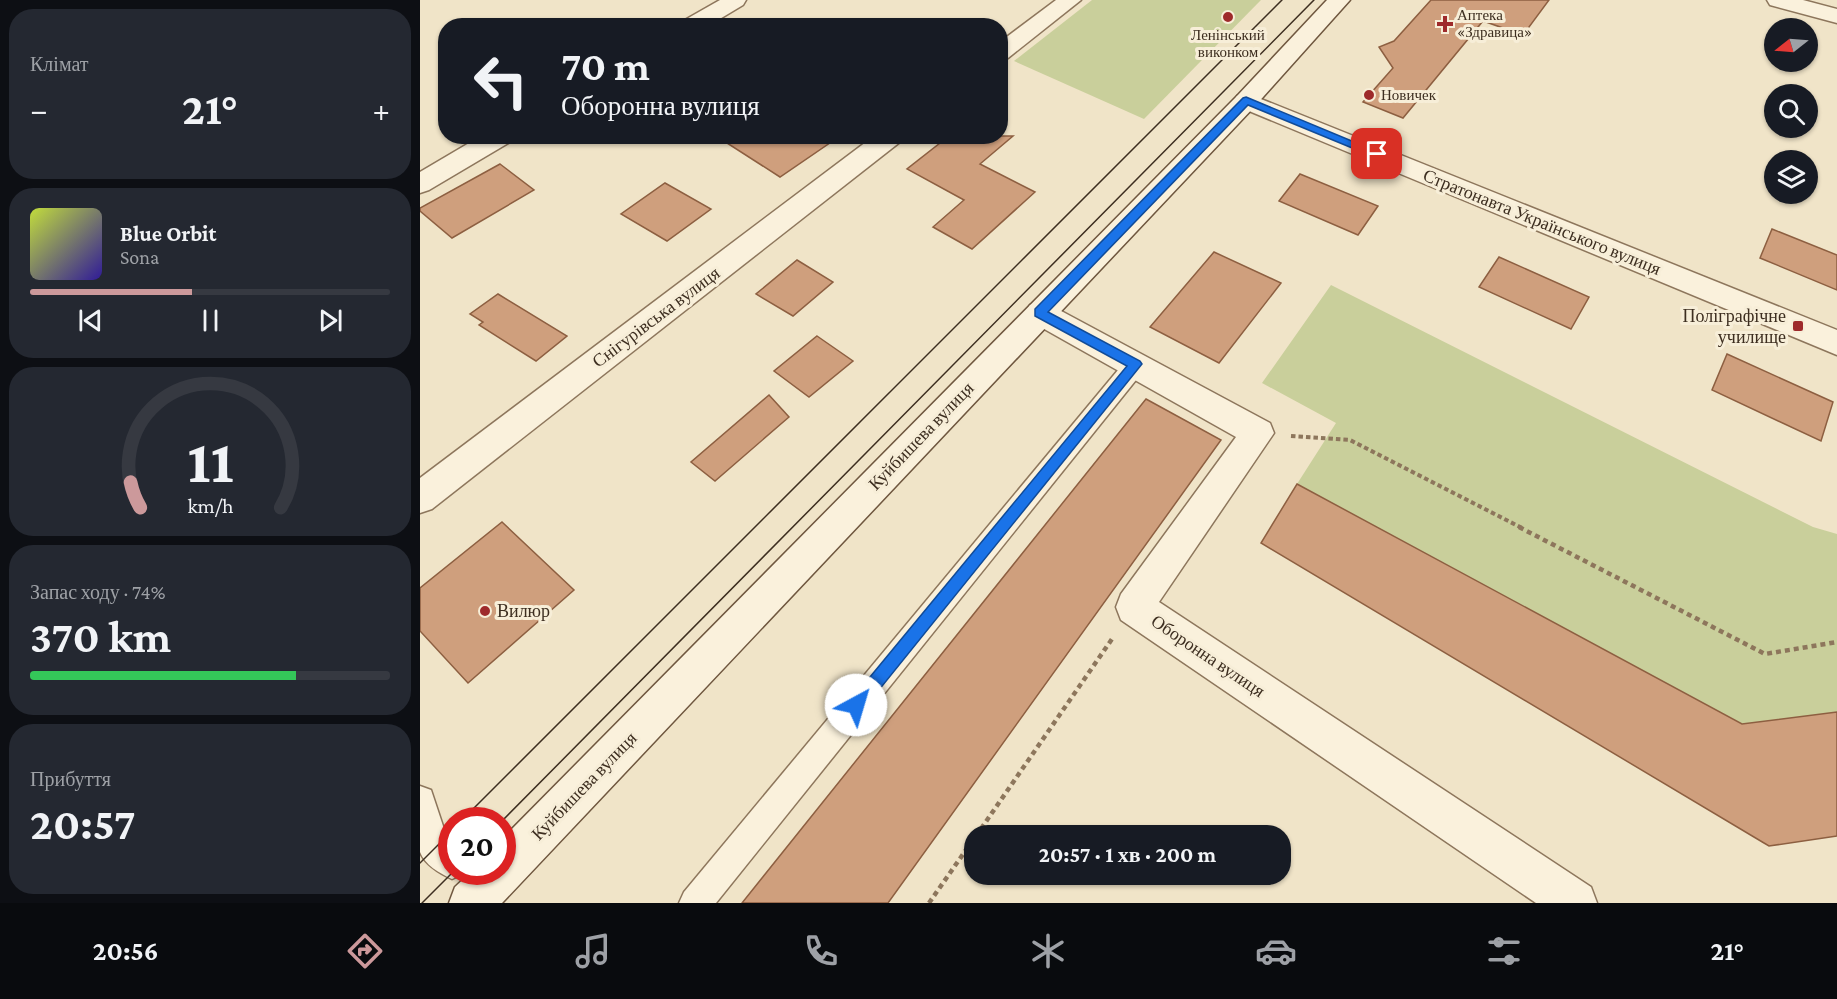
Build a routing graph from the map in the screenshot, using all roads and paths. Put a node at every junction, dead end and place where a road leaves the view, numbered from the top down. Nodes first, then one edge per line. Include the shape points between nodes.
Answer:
1 (735, 0) edge
2 (1070, 0) edge
3 (1339, 0) edge
4 (1778, 0) edge
5 (1837, 16) edge
6 (705, 18) edge
7 (1008, 47) edge
8 (1246, 100) junction
9 (488, 144) edge
10 (881, 144) edge
11 (420, 184) edge
12 (1040, 313) junction
13 (1837, 343) edge
14 (1136, 364) junction
15 (1258, 433) junction
16 (420, 498) edge
17 (1134, 607) junction
18 (1837, 642) edge
19 (420, 801) edge
20 (984, 825) edge
21 (516, 840) edge
22 (438, 851) edge
23 (964, 853) edge
24 (695, 903) edge
25 (930, 903) edge
26 (1575, 903) edge

1 - 6 street
2 - 7 street
3 - 8 street, Куйбишева вулиця
4 - 5 street
8 - 12 street, Куйбишева вулиця
8 - 13 street, Стратонавта Українського вулиця
9 - 11 street
10 - 16 street, Снігурівська вулиця
12 - 14 street
12 - 21 street, Куйбишева вулиця
14 - 15 street
14 - 24 lane
15 - 17 street, Оборонна вулиця
15 - 18 path via 1350,440 1765,654
17 - 20 path
17 - 26 street, Оборонна вулиця
19 - 22 lane
23 - 25 path

